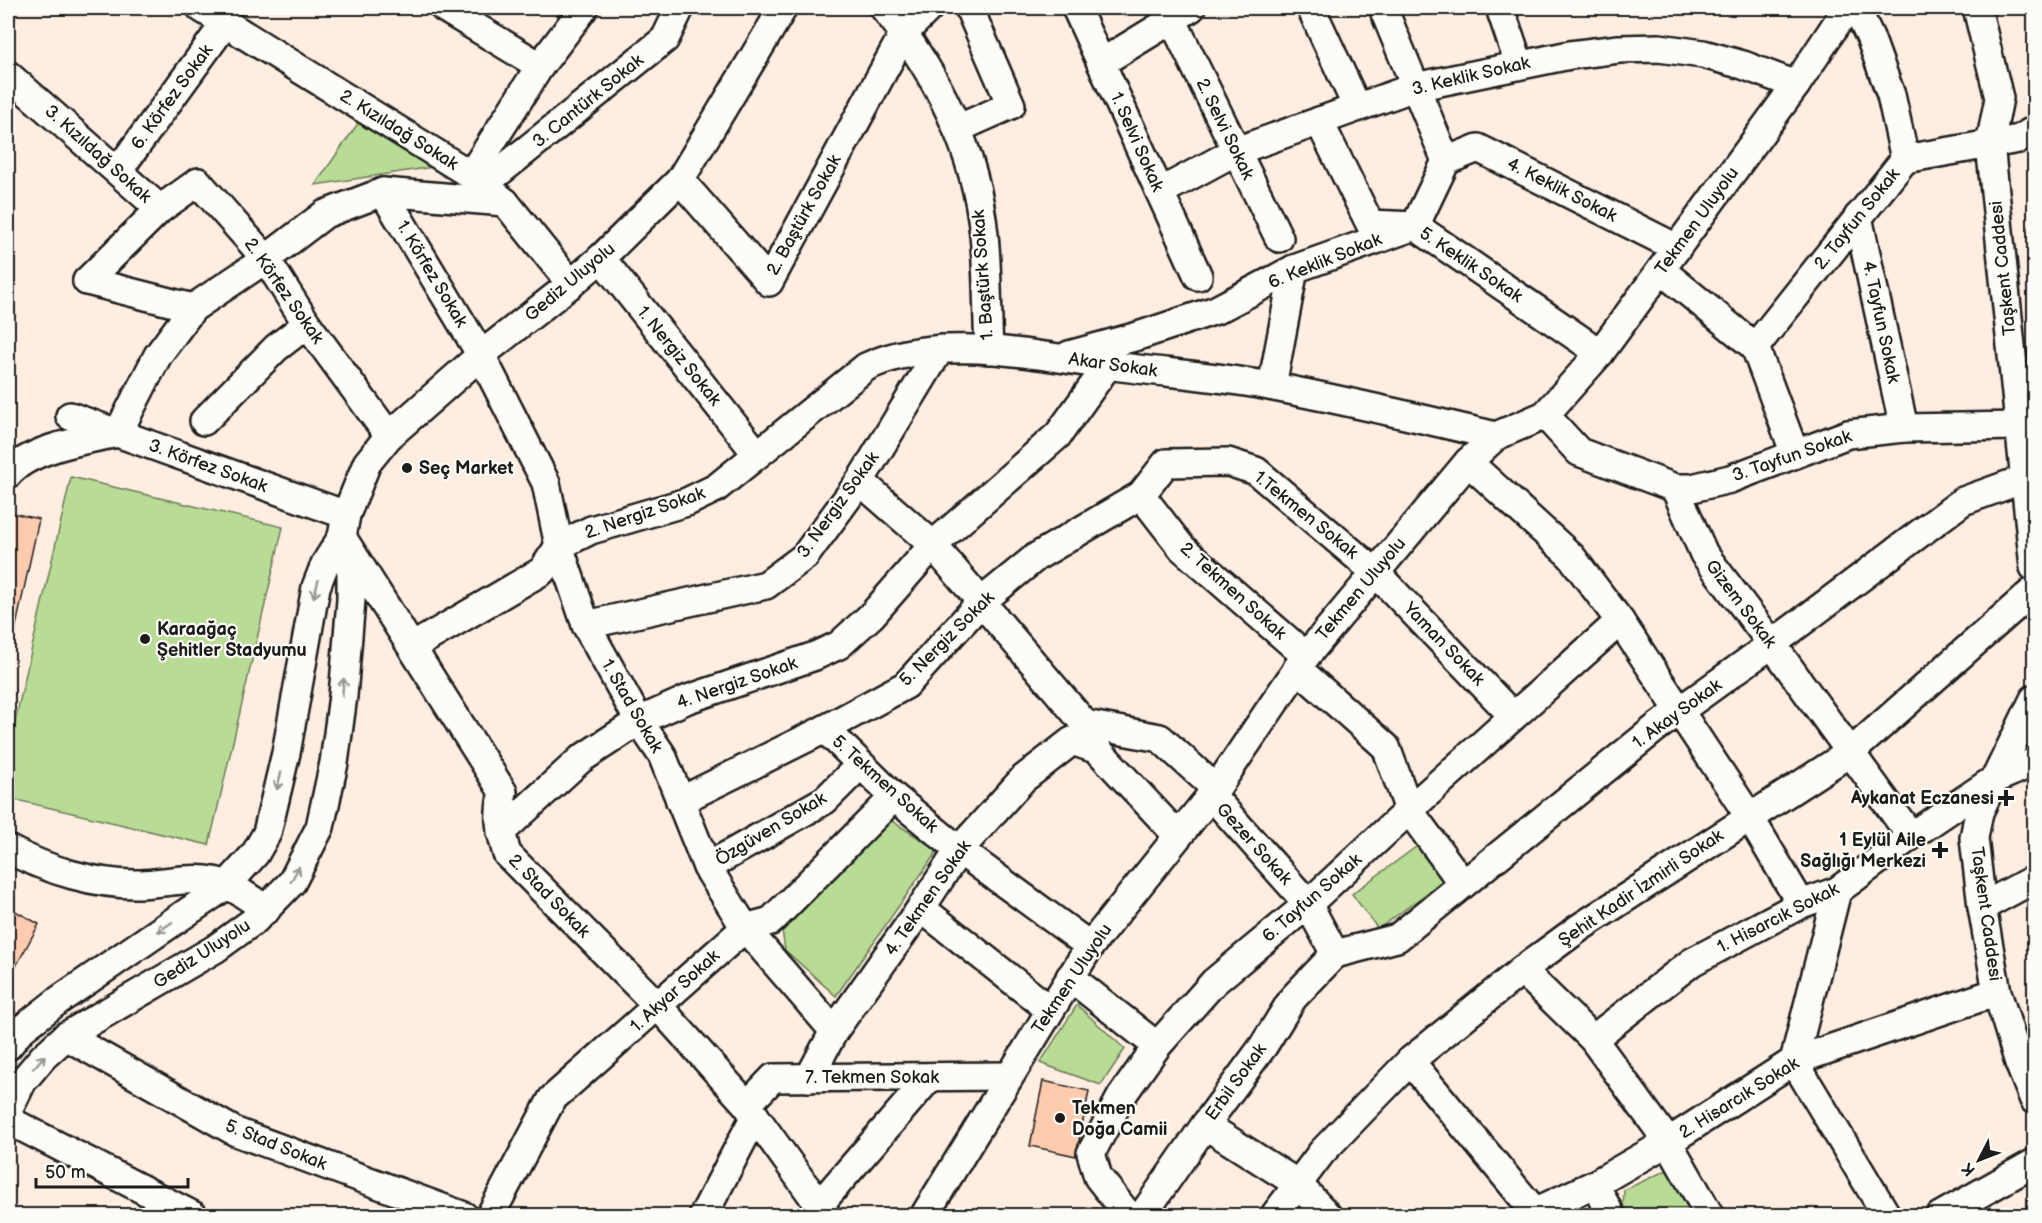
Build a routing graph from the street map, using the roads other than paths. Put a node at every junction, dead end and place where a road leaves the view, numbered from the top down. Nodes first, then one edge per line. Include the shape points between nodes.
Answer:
1 (201, 8) edge
2 (444, 8) edge
3 (584, 8) edge
4 (680, 8) edge
5 (783, 8) edge
6 (884, 8) edge
7 (929, 8) edge
8 (969, 8) edge
9 (1076, 8) edge
10 (1311, 8) edge
11 (1383, 8) edge
12 (1500, 8) edge
13 (1846, 8) edge
14 (1856, 8) edge
15 (1977, 8) edge
16 (1181, 13) edge
17 (226, 22) junction
18 (904, 33) junction
19 (1101, 63) junction
20 (1519, 64) junction
21 (540, 66) junction
22 (8, 75) edge
23 (1796, 85) junction
24 (1415, 87) junction
25 (1357, 107) junction
26 (1319, 121) junction
27 (957, 129) junction
28 (2034, 130) edge
29 (1990, 144) junction
30 (1236, 151) junction
31 (1905, 159) junction
32 (1446, 161) junction
33 (118, 171) junction
34 (477, 180) junction
35 (680, 180) junction
36 (383, 192) junction
37 (1160, 192) junction
38 (505, 202) junction
39 (160, 209) junction
40 (1858, 217) junction
41 (1415, 226) junction
42 (1279, 238) dead end
43 (1677, 248) junction
44 (601, 258) junction
45 (266, 259) junction
46 (1294, 269) junction
47 (1661, 270) junction
48 (1198, 276) dead end
49 (571, 284) junction
50 (193, 308) junction
51 (307, 324) junction
52 (1755, 347) junction
53 (940, 349) junction
54 (989, 350) junction
55 (1600, 353) junction
56 (481, 355) junction
57 (1059, 358) junction
58 (1108, 365) junction
59 (1272, 386) junction
60 (2024, 413) edge
61 (70, 416) dead end
62 (1545, 416) junction
63 (204, 421) dead end
64 (1904, 428) junction
65 (118, 433) junction
66 (389, 436) junction
67 (1496, 436) junction
68 (757, 454) junction
69 (1795, 454) junction
70 (1468, 462) junction
71 (8, 474) edge
72 (2024, 479) junction
73 (860, 481) junction
74 (1675, 488) junction
75 (1141, 495) junction
76 (344, 526) junction
77 (933, 545) junction
78 (559, 546) junction
79 (2034, 567) edge
80 (1375, 572) junction
81 (2034, 590) edge
82 (981, 602) junction
83 (1620, 621) junction
84 (586, 625) junction
85 (1772, 644) junction
86 (412, 647) junction
87 (1301, 662) junction
88 (2034, 699) edge
89 (1680, 711) junction
90 (1513, 716) junction
91 (639, 721) junction
92 (825, 729) junction
93 (1851, 752) junction
94 (2034, 762) edge
95 (860, 765) junction
96 (1995, 779) junction
97 (1214, 792) junction
98 (894, 797) junction
99 (681, 801) junction
100 (1409, 810) junction
101 (1749, 816) junction
102 (501, 832) junction
103 (1178, 836) junction
104 (1911, 836) junction
105 (8, 849) edge
106 (959, 850) junction
107 (708, 867) junction
108 (2034, 879) edge
109 (1463, 884) junction
110 (226, 885) junction
111 (1837, 891) junction
112 (1308, 904) junction
113 (1801, 904) junction
114 (1982, 907) junction
115 (921, 908) junction
116 (267, 909) junction
117 (745, 928) junction
118 (1090, 946) junction
119 (1335, 954) junction
120 (1522, 969) junction
121 (1070, 977) junction
122 (1997, 992) junction
123 (658, 1006) junction
124 (1050, 1010) junction
125 (834, 1030) junction
126 (66, 1036) junction
127 (1593, 1039) junction
128 (8, 1046) edge
129 (1157, 1046) junction
130 (2027, 1057) edge
131 (1410, 1061) junction
132 (1794, 1061) junction
133 (1009, 1076) junction
134 (930, 1077) junction
135 (809, 1078) junction
136 (2034, 1100) edge
137 (751, 1110) junction
138 (8, 1111) edge
139 (8, 1120) edge
140 (1205, 1125) junction
141 (1668, 1142) junction
142 (2034, 1163) edge
143 (1298, 1184) junction
144 (1595, 1184) junction
145 (823, 1210) edge
146 (1530, 1214) edge
147 (194, 1215) edge
148 (464, 1215) edge
149 (490, 1215) edge
150 (702, 1215) edge
151 (924, 1215) edge
152 (1129, 1215) edge
153 (1143, 1215) edge
154 (1274, 1215) edge
155 (1328, 1215) edge
156 (1611, 1215) edge
157 (1710, 1215) edge
158 (1887, 1215) edge
159 (1940, 1215) edge

1 - 17 street, 2. Kızıldağ Sokak
2 - 21 street
3 - 21 street
4 - 34 street, 3. Cantürk Sokak via 665,39
5 - 35 street, Gediz Uluyolu
6 - 18 street, 1. Baştürk Sokak
7 - 18 street
8 - 27 street via 1011,105
9 - 19 street, 1. Selvi Sokak
10 - 25 street
11 - 24 street
12 - 20 street
13 - 23 street, Tekmen Uluyolu
14 - 31 street via 1891,95
15 - 29 street, Taşkent Caddesi via 1999,98
16 - 19 street
16 - 30 street, 2. Selvi Sokak
17 - 33 street, 6. Körfez Sokak
17 - 34 street, 2. Kızıldağ Sokak
18 - 27 street, 1. Baştürk Sokak
18 - 35 street, 2. Baştürk Sokak via 769,282
19 - 37 street, 1. Selvi Sokak
20 - 23 street, 3. Keklik Sokak via 1619,49 1659,48 1703,54
20 - 24 street, 3. Keklik Sokak
21 - 34 street
22 - 33 street, 3. Kızıldağ Sokak
23 - 43 street, Tekmen Uluyolu
24 - 25 street, 3. Keklik Sokak
24 - 32 street
25 - 26 street, 3. Keklik Sokak
26 - 30 street, 3. Keklik Sokak
26 - 41 street, 5. Keklik Sokak via 1370,224
27 - 54 street, 1. Baştürk Sokak via 974,174 984,235
28 - 29 street, 2. Tayfun Sokak via 2019,139
29 - 31 street, 2. Tayfun Sokak
29 - 60 street, Taşkent Caddesi
30 - 37 street, 3. Keklik Sokak
30 - 42 street, 2. Selvi Sokak
31 - 40 street, 2. Tayfun Sokak
32 - 41 street
32 - 43 street, 4. Keklik Sokak via 1478,148
33 - 39 street, 3. Kızıldağ Sokak
34 - 38 street, 2. Kızıldağ Sokak
35 - 44 street, Gediz Uluyolu
36 - 38 street
36 - 45 street via 325,214
36 - 56 street, 1. Körfez Sokak
37 - 48 street, 1. Selvi Sokak
38 - 49 street, 2. Kızıldağ Sokak
39 - 45 street, 2. Körfez Sokak via 198,182
39 - 50 street, 2. Körfez Sokak via 87,281
40 - 52 street, 2. Tayfun Sokak
40 - 64 street, 4. Tayfun Sokak
41 - 46 street, 6. Keklik Sokak
41 - 55 street, 5. Keklik Sokak
43 - 47 street, Tekmen Uluyolu
44 - 49 street, Gediz Uluyolu
44 - 68 street, 1. Nergiz Sokak
45 - 50 street
45 - 51 street, 2. Körfez Sokak
46 - 57 street, 6. Keklik Sokak via 1216,310
46 - 59 street
47 - 52 street
47 - 55 street, Tekmen Uluyolu
49 - 56 street, Gediz Uluyolu
50 - 65 street via 158,355
51 - 63 street via 276,348
51 - 66 street, 2. Körfez Sokak
52 - 69 street
53 - 54 street, Akar Sokak
53 - 68 street, Akar Sokak via 896,356 866,367
53 - 73 street, 3. Nergiz Sokak
54 - 57 street, Akar Sokak
55 - 62 street, Tekmen Uluyolu
56 - 66 street, Gediz Uluyolu
56 - 78 street, 1. Stad Sokak via 546,483
57 - 58 street, Akar Sokak
58 - 59 street, Akar Sokak
58 - 77 street, 4. Nergiz Sokak via 1058,435
59 - 67 street, Akar Sokak
60 - 64 street, 3. Tayfun Sokak
60 - 72 street, Taşkent Caddesi
61 - 65 street, 3. Körfez Sokak
62 - 67 street, Tekmen Uluyolu
62 - 74 street via 1579,452
64 - 69 street, 3. Tayfun Sokak via 1848,434
65 - 71 street via 61,445 15,466
65 - 76 street, 3. Körfez Sokak
66 - 76 street, Gediz Uluyolu via 367,463
67 - 70 street, Tekmen Uluyolu
68 - 78 street, 2. Nergiz Sokak via 716,488 687,502 591,530
69 - 74 street, 3. Tayfun Sokak via 1730,479
70 - 80 street, Tekmen Uluyolu
70 - 83 street via 1570,556
72 - 79 street, Taşkent Caddesi
72 - 85 street, 1. Akay Sokak via 1962,501
73 - 77 street, Gezer Sokak
73 - 84 street, 3. Nergiz Sokak via 805,556 766,585
74 - 85 street, Gizem Sokak via 1704,554
75 - 80 street, 1.Tekmen Sokak via 1166,463 1228,462 1256,471
75 - 82 street, 5. Nergiz Sokak via 1036,557
75 - 87 street, 2. Tekmen Sokak via 1182,548
76 - 86 street, 2. Stad Sokak
76 -> 110 street, Gediz Uluyolu via 316,587 286,753 267,833 255,854
116 -> 76 street, Gediz Uluyolu via 292,882 320,826 334,763 351,600
77 - 82 street, Gezer Sokak
77 - 91 street, 4. Nergiz Sokak via 872,615 839,645 688,699
78 - 84 street, 1. Stad Sokak
78 - 86 street, 2. Nergiz Sokak via 542,571
80 - 87 street, Tekmen Uluyolu
80 - 90 street, Yaman Sokak
81 - 93 street, Şehit Kadir İzmirli Sokak
82 - 92 street, 5. Nergiz Sokak via 906,685
82 - 97 street, Gezer Sokak via 1085,724 1160,738
83 - 89 street
83 - 90 street, 6. Tayfun Sokak
84 - 91 street, 1. Stad Sokak
85 - 89 street, 1. Akay Sokak
85 - 93 street, Gizem Sokak
86 - 102 street, 2. Stad Sokak via 504,792 499,811
87 - 97 street, Tekmen Uluyolu
87 - 100 street, 2. Tekmen Sokak via 1386,747
88 - 96 street, Taşkent Caddesi
89 - 101 street
89 - 109 street, 1. Akay Sokak
90 - 100 street, 6. Tayfun Sokak
91 - 99 street, 1. Stad Sokak via 662,755
91 - 102 street, 4. Nergiz Sokak via 581,759
92 - 95 street, 5. Tekmen Sokak
92 - 99 street, 5. Nergiz Sokak
93 - 101 street, Şehit Kadir İzmirli Sokak
93 - 104 street, Gizem Sokak
94 - 96 street, 1. Hisarcık Sokak
95 - 98 street, 5. Tekmen Sokak
95 - 107 street, Özgüven Sokak via 825,800
96 - 104 street, 1. Hisarcık Sokak
96 - 114 street, Taşkent Caddesi via 1979,812 1974,838
97 - 103 street, Tekmen Uluyolu
97 - 112 street, Gezer Sokak
98 - 106 street, 5. Tekmen Sokak
98 - 117 street, 1. Akyar Sokak via 771,921
99 - 107 street, 1. Stad Sokak
100 - 109 street, 2. Tekmen Sokak
100 - 112 street, 6. Tayfun Sokak
101 - 113 street
101 - 120 street, Şehit Kadir İzmirli Sokak
102 - 123 street, 2. Stad Sokak via 507,854
103 - 106 street, 4. Tekmen Sokak via 1098,750 1072,741 1023,779
103 - 118 street, Tekmen Uluyolu
104 - 111 street, 1. Hisarcık Sokak
105 - 110 street via 60,871 103,881 139,884 200,880
106 - 115 street, 4. Tekmen Sokak
106 - 118 street, 5. Tekmen Sokak
107 - 117 street, 1. Stad Sokak
108 - 114 street
109 - 119 street, 1. Akay Sokak via 1397,938
110 - 116 street
110 -> 128 street, Gediz Uluyolu via 59,1000 22,1029
111 - 113 street, 1. Hisarcık Sokak
111 - 132 street
112 - 119 street, Gezer Sokak
112 - 129 street, 6. Tayfun Sokak via 1214,982
113 - 127 street, 1. Hisarcık Sokak via 1692,962
114 - 122 street, Taşkent Caddesi
115 - 124 street
115 - 125 street, 4. Tekmen Sokak
116 - 126 street, Gediz Uluyolu via 215,949
117 - 123 street, 1. Akyar Sokak
117 - 125 street, 1. Stad Sokak
118 - 121 street, Tekmen Uluyolu
119 - 140 street, Erbil Sokak via 1293,998
120 - 127 street
120 - 131 street, Şehit Kadir İzmirli Sokak
121 - 124 street, Tekmen Uluyolu
121 - 129 street
122 - 130 street, Taşkent Caddesi
122 - 132 street, 2. Hisarcık Sokak
123 - 137 street, 2. Stad Sokak
123 - 149 street, 1. Akyar Sokak via 552,1099
124 - 133 street, Tekmen Uluyolu
125 - 135 street, 4. Tekmen Sokak
138 -> 126 street, Gediz Uluyolu via 22,1082
126 - 148 street, 5. Stad Sokak via 236,1132
127 - 141 street
129 - 152 street, 6. Tayfun Sokak via 1121,1097 1091,1153 1098,1177
130 - 136 street, Taşkent Caddesi
131 - 143 street, Şehit Kadir İzmirli Sokak via 1322,1152
131 - 146 street
132 - 141 street, 2. Hisarcık Sokak
132 - 158 street
133 - 134 street, 7. Tekmen Sokak
133 - 151 street, Tekmen Uluyolu
134 - 135 street, 7. Tekmen Sokak
134 - 145 street
135 - 137 street, 7. Tekmen Sokak via 773,1078
137 - 145 street, 2. Stad Sokak
137 - 150 street, 7. Tekmen Sokak
139 - 147 street
140 - 143 street
140 - 153 street, Erbil Sokak
141 - 144 street, 2. Hisarcık Sokak
141 - 157 street
142 - 159 street
143 - 154 street, Şehit Kadir İzmirli Sokak
143 - 155 street
144 - 146 street, 2. Hisarcık Sokak
144 - 156 street

